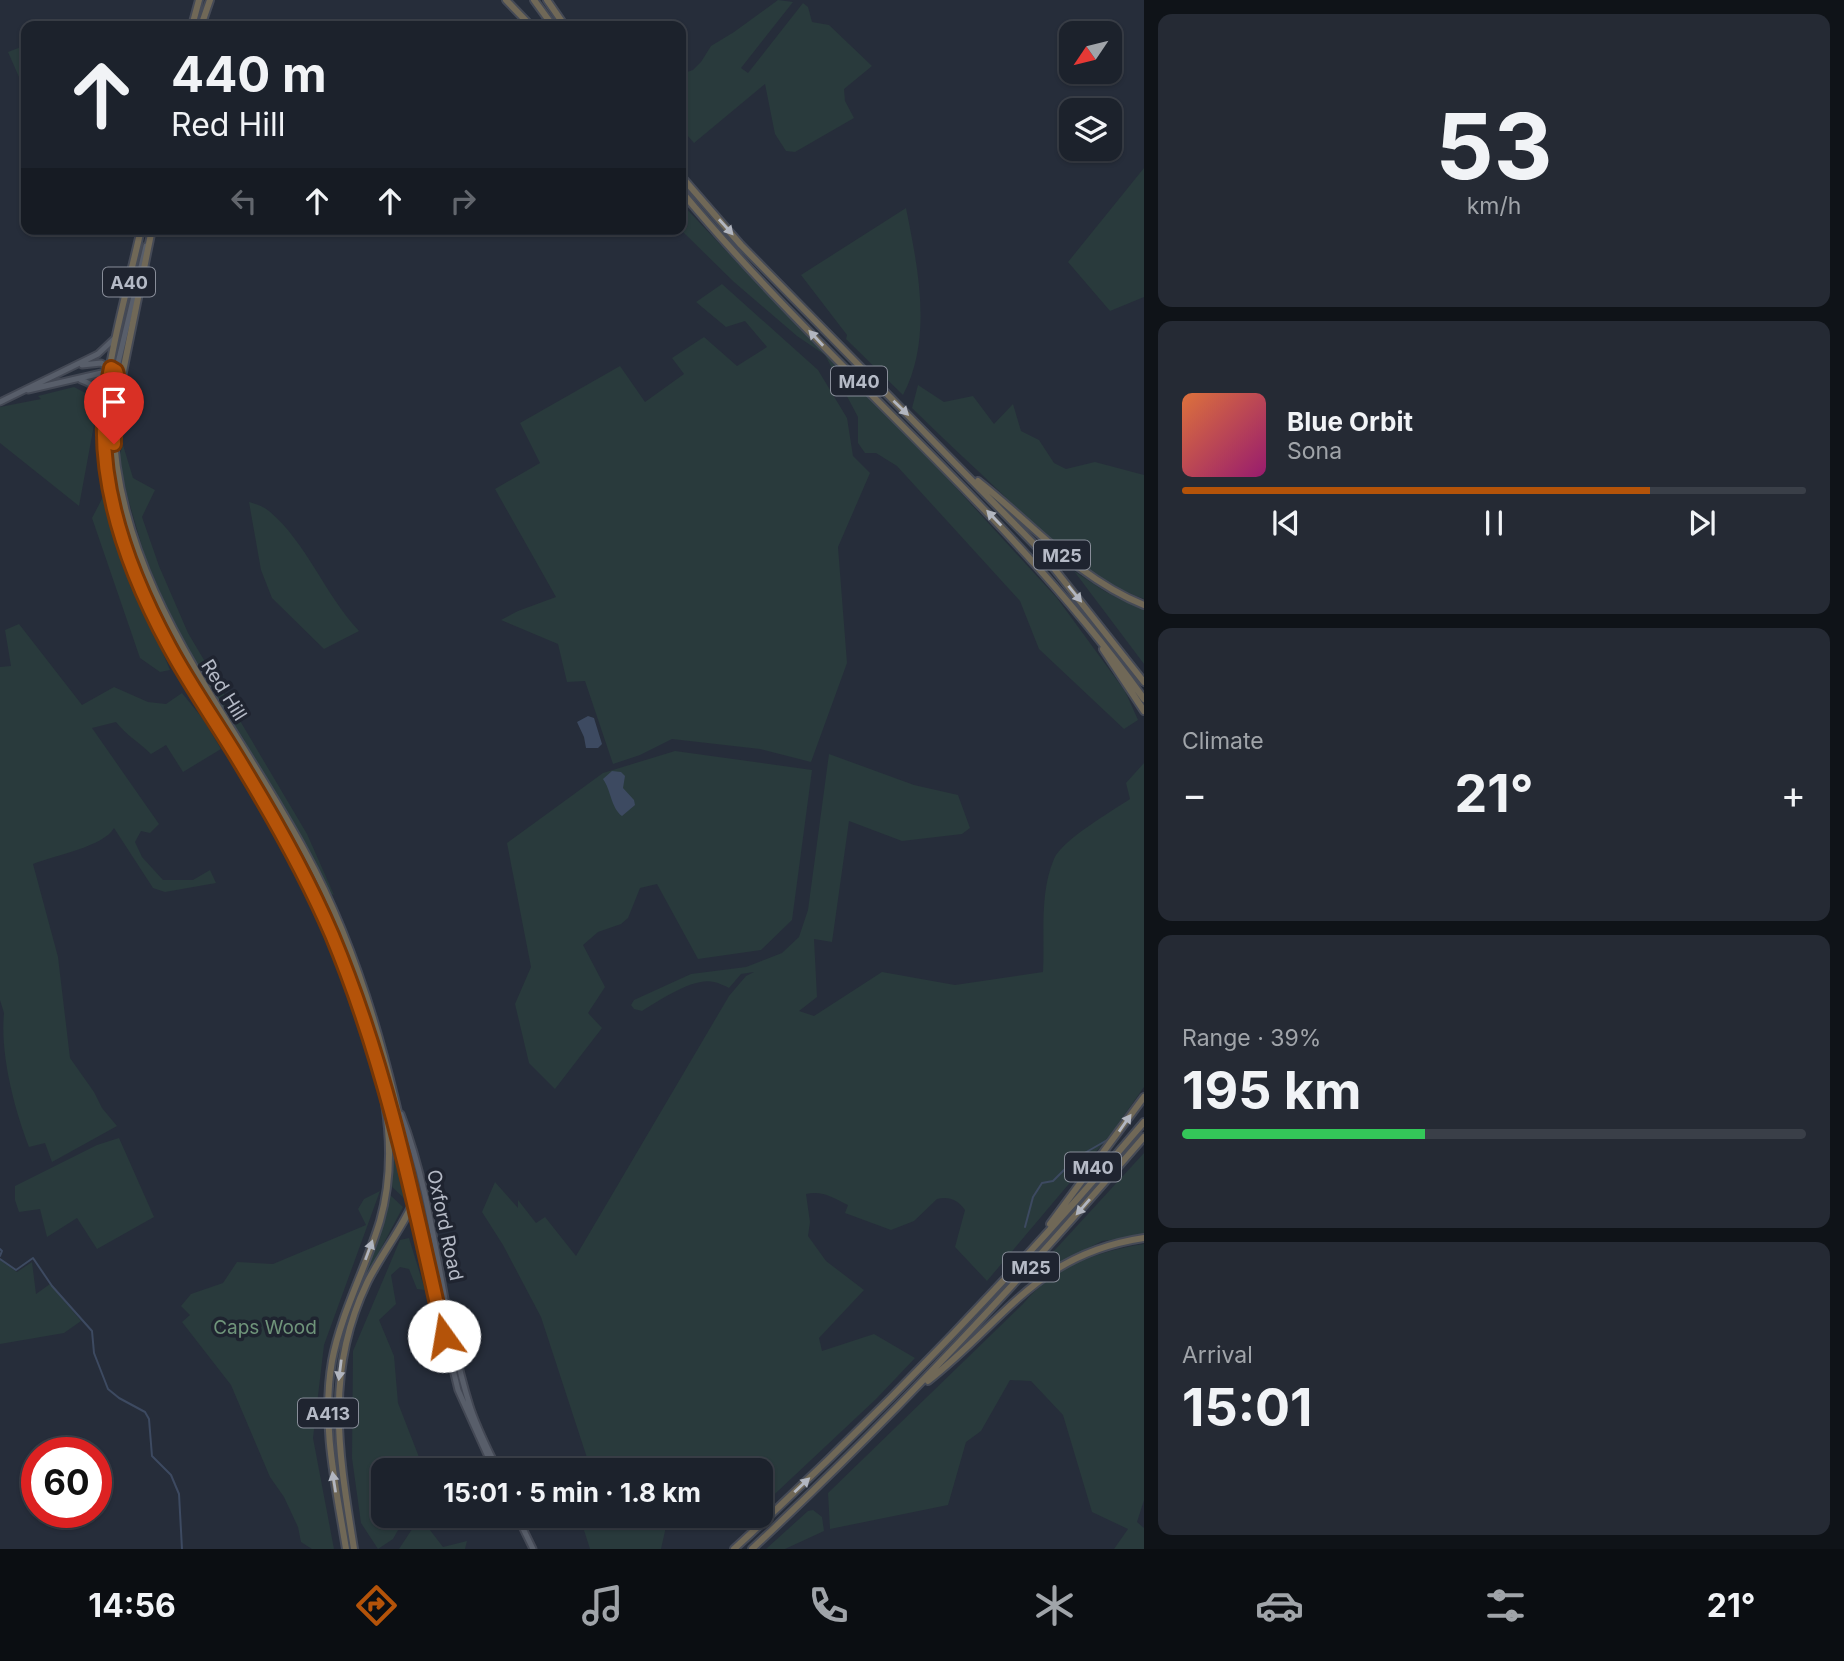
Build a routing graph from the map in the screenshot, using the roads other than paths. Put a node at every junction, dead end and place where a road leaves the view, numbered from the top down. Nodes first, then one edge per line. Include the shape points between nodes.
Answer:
1 (200, 0) edge
2 (210, 0) edge
3 (506, 0) edge
4 (534, 0) edge
5 (547, 0) edge
6 (194, 21) edge
7 (203, 21) edge
8 (526, 21) edge
9 (549, 21) edge
10 (562, 21) edge
11 (686, 182) edge
12 (686, 197) edge
13 (140, 235) edge
14 (150, 235) edge
15 (151, 235) edge
16 (118, 335) junction
17 (76, 366) junction
18 (111, 368) junction
19 (80, 379) junction
20 (119, 383) junction
21 (28, 390) junction
22 (0, 402) edge
23 (103, 408) junction
24 (964, 470) junction
25 (1144, 604) edge
26 (1091, 630) junction
27 (1144, 682) edge
28 (1144, 699) edge
29 (1144, 711) edge
30 (376, 1059) junction
31 (1144, 1097) edge
32 (399, 1107) junction
33 (1144, 1122) edge
34 (1144, 1137) edge
35 (413, 1203) junction
36 (1041, 1237) junction
37 (1144, 1238) edge
38 (452, 1331) junction
39 (444, 1336) junction
40 (912, 1393) junction
41 (490, 1458) edge
42 (491, 1458) edge
43 (523, 1528) edge
44 (346, 1549) edge
45 (354, 1549) edge
46 (533, 1549) edge
47 (734, 1549) edge
48 (752, 1549) edge

1 - 6 highway
2 - 7 highway
3 - 8 highway
4 - 9 highway
5 - 10 highway
11 -> 24 highway, M40 via 741,245
26 -> 12 highway, M40 via 999,523 815,337
13 - 16 highway, A40
14 - 18 main road via 118,363
15 - 20 highway, Red Hill / A40
16 - 17 main road via 98,355
16 - 18 highway, A40
17 - 18 main road via 101,363
17 - 21 main road
18 - 19 main road
18 - 20 main road
18 - 23 highway, Red Hill / A40
19 - 21 main road
19 - 23 main road via 98,390
20 - 32 highway, Red Hill / A40 via 114,444 121,489 146,574 187,659 306,852 338,924
21 - 22 main road
23 - 30 highway, Red Hill / A40 via 110,491 149,604 188,679 295,858 332,936
24 - 25 highway, M25 via 1073,564
24 -> 27 highway, M40 via 1037,547
26 - 28 highway, M40
26 - 29 highway, M40
30 - 35 main road, A40
44 -> 30 highway, A413 via 328,1428 329,1393 332,1361 380,1220 387,1186 389,1136
36 -> 31 highway, M40
32 - 35 highway via 416,1194
32 - 38 main road, Oxford Road / A40 via 421,1181
33 - 36 highway, M25
34 -> 40 highway, M25 via 1037,1261
35 - 39 main road, A40
35 -> 45 highway, A413 via 367,1282 342,1355 337,1425
47 -> 36 highway, M25 via 902,1387
37 - 40 highway, M25 via 1093,1250 1043,1276
38 - 39 main road
38 - 42 main road, Oxford Road / A40 via 470,1406
39 - 41 main road, A40 via 461,1401
40 - 48 highway, M25
43 - 46 main road

